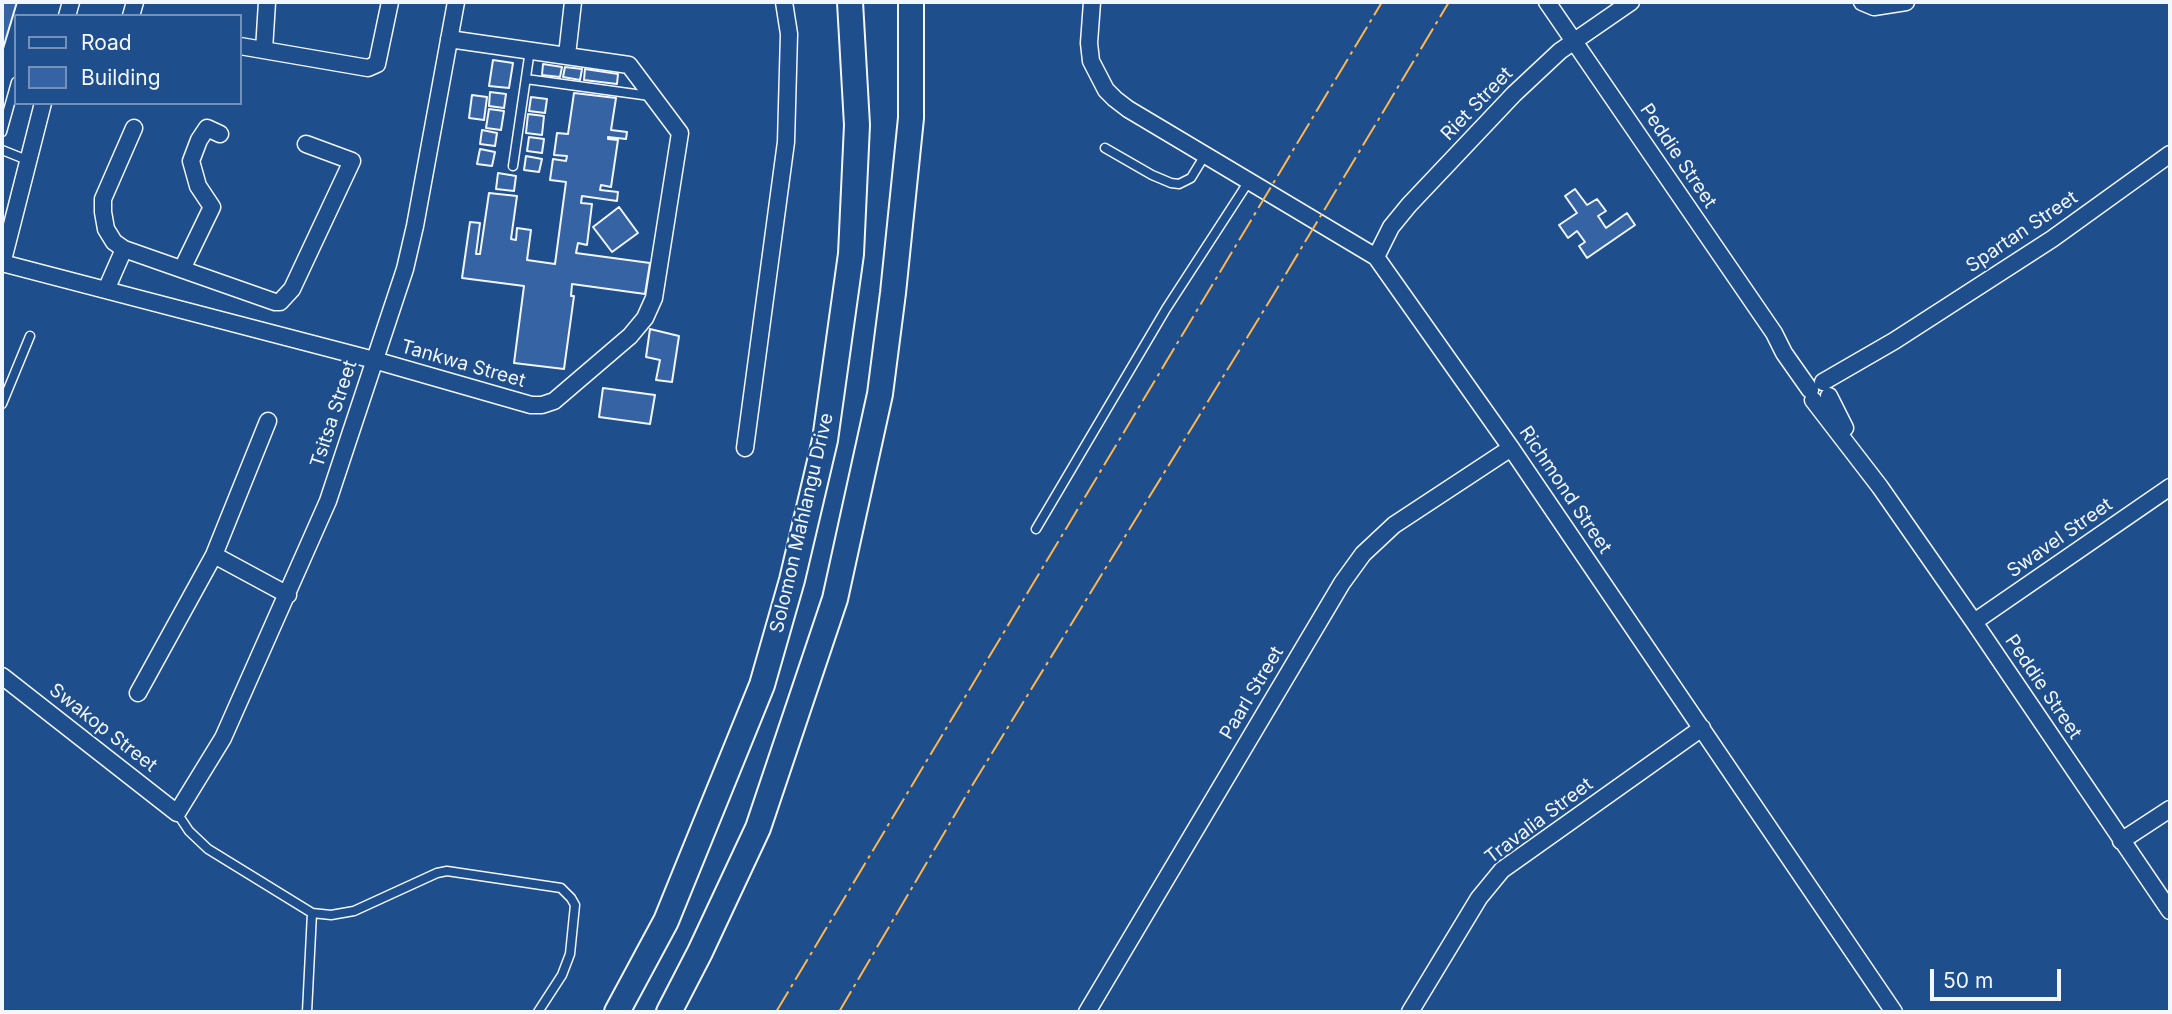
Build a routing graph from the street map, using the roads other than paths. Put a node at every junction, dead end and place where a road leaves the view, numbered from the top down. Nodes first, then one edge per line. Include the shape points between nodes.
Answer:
1 (267, 2) edge
2 (390, 2) edge
3 (456, 2) edge
4 (573, 2) edge
5 (784, 2) edge
6 (850, 2) edge
7 (911, 2) edge
8 (1092, 2) edge
9 (1547, 2) edge
10 (1631, 2) edge
11 (1862, 2) edge
12 (1906, 2) edge
13 (449, 39) junction
14 (1574, 41) junction
15 (242, 46) edge
16 (264, 50) junction
17 (530, 50) junction
18 (567, 55) junction
19 (526, 79) junction
20 (14, 89) edge
21 (653, 96) junction
22 (42, 105) edge
23 (134, 128) dead end
24 (2, 132) edge
25 (220, 134) dead end
26 (306, 144) dead end
27 (1105, 148) dead end
28 (2, 150) edge
29 (2170, 154) edge
30 (1205, 155) junction
31 (27, 160) junction
32 (513, 166) dead end
33 (1250, 181) junction
34 (124, 249) junction
35 (1376, 257) junction
36 (2, 264) edge
37 (182, 269) junction
38 (106, 290) junction
39 (30, 336) dead end
40 (374, 360) junction
41 (4, 389) edge
42 (1820, 390) junction
43 (2, 404) edge
44 (268, 421) dead end
45 (746, 448) dead end
46 (1511, 448) junction
47 (2170, 487) edge
48 (1036, 529) dead end
49 (214, 555) junction
50 (288, 595) junction
51 (1974, 622) junction
52 (2, 676) edge
53 (138, 693) dead end
54 (1702, 728) junction
55 (2170, 808) edge
56 (177, 813) junction
57 (2121, 841) junction
58 (2170, 911) edge
59 (312, 913) junction
60 (307, 1012) edge
61 (538, 1012) edge
62 (617, 1012) edge
63 (669, 1012) edge
64 (1087, 1012) edge
65 (1410, 1012) edge
66 (1894, 1012) edge

1 - 16 street
2 - 16 street via 377,64 368,68
3 - 13 street, Tsitsa Street
4 - 18 street
5 - 45 street via 789,34 786,142
6 - 62 main road, Solomon Mahlangu Drive via 857,125 851,254 825,440 762,685 666,921
7 - 63 main road via 911,118 880,394 835,599 758,828
8 - 30 street, Richmond Street via 1091,61 1105,90
9 - 14 street, Peddie Street
10 - 14 street, Riet Street
11 - 12 street via 1874,7
13 - 17 street, Tankwa Street
13 - 40 street, Tsitsa Street via 415,226
14 - 35 street, Riet Street via 1524,85 1409,205
14 - 42 street, Peddie Street via 1784,353
15 - 16 street
17 - 18 street, Tankwa Street
17 - 19 lane
18 - 21 street, Tankwa Street via 629,65
19 - 21 lane
19 - 32 lane
20 - 24 lane
21 - 40 street, Tankwa Street via 676,125 680,138 654,298 630,337 554,401 542,405
22 - 31 street
23 - 34 street via 103,199 106,229
25 - 37 street via 207,128 191,160 198,186 212,207
26 - 37 street via 352,161 285,297 275,302
27 - 30 lane via 1152,175 1180,184 1191,178
28 - 31 lane
29 - 42 street, Spartan Street via 2052,239
30 - 33 street, Richmond Street
31 - 36 street
33 - 35 street, Richmond Street
33 - 48 lane via 1166,309
34 - 37 street
34 - 38 street
35 - 46 street, Richmond Street
36 - 38 street, Tankwa Street
38 - 40 street, Tankwa Street
39 - 41 lane
40 - 50 street, Tsitsa Street via 328,501
41 - 43 lane
42 - 51 street, Peddie Street via 1880,487
44 - 49 street
46 - 54 street, Richmond Street
46 - 64 street, Paarl Street via 1394,525 1357,561
47 - 51 street, Swavel Street
49 - 50 street
49 - 53 street
50 - 56 street, Tsitsa Street via 223,738
51 - 57 street, Peddie Street
52 - 56 street, Swakop Street
54 - 65 street, Travalia Street via 1502,870 1479,898
54 - 66 street, Richmond Street
55 - 57 street
56 - 59 lane via 208,849
57 - 58 street, Peddie Street
59 - 60 lane
59 - 61 lane via 354,911 447,871 561,888 575,905 570,954

